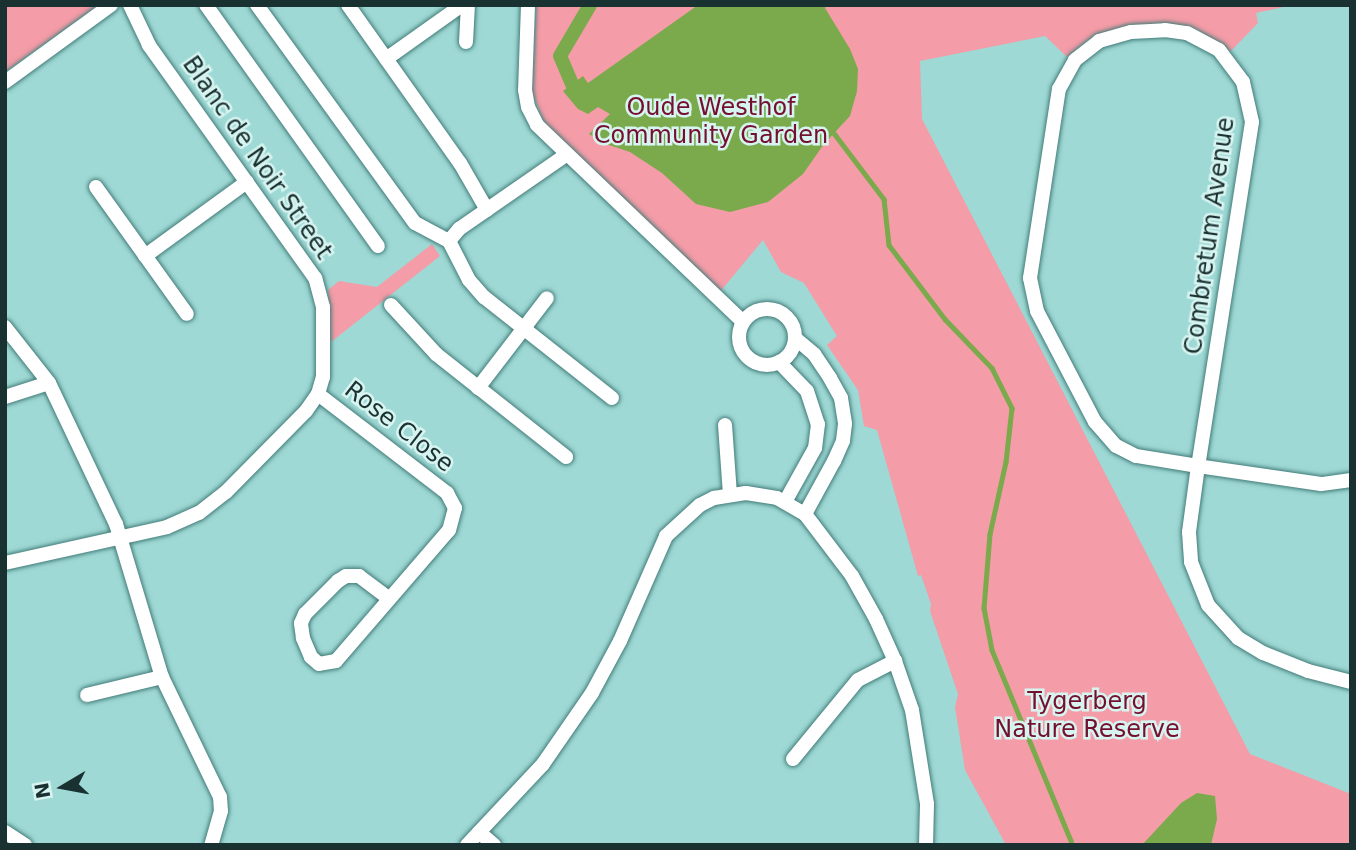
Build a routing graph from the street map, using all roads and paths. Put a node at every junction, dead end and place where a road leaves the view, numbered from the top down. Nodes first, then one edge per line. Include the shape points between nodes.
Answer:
1 (111, 5) edge
2 (130, 5) edge
3 (206, 5) edge
4 (257, 5) edge
5 (348, 5) edge
6 (463, 5) edge
7 (468, 5) edge
8 (528, 5) edge
9 (466, 42) dead end
10 (386, 59) junction
11 (5, 82) edge
12 (566, 155) junction
13 (247, 182) junction
14 (96, 187) dead end
15 (486, 210) junction
16 (449, 241) junction
17 (378, 246) dead end
18 (145, 256) junction
19 (547, 298) dead end
20 (391, 305) dead end
21 (187, 314) dead end
22 (743, 322) junction
23 (5, 327) edge
24 (524, 329) junction
25 (795, 338) junction
26 (779, 362) junction
27 (49, 383) junction
28 (478, 388) junction
29 (318, 394) junction
30 (5, 397) edge
31 (612, 398) dead end
32 (725, 425) dead end
33 (566, 457) dead end
34 (1198, 466) junction
35 (1351, 481) edge
36 (730, 494) junction
37 (785, 502) junction
38 (805, 514) junction
39 (120, 537) junction
40 (5, 563) edge
41 (388, 598) junction
42 (895, 662) junction
43 (162, 677) junction
44 (1351, 682) edge
45 (87, 695) dead end
46 (793, 760) dead end
47 (5, 832) edge
48 (479, 832) junction
49 (25, 845) edge
50 (211, 845) edge
51 (467, 845) edge
52 (494, 845) edge
53 (926, 845) edge

1 - 11 street
2 - 13 street, Blanc de Noir Street via 149,45
3 - 17 street
4 - 16 street via 415,223
5 - 10 street
6 - 10 street
7 - 9 street
8 - 12 street via 526,99 537,125
10 - 15 street via 460,163
12 - 15 street
12 - 22 street
13 - 18 street
13 - 29 street, Blanc de Noir Street via 319,287 324,368
14 - 18 street
15 - 16 street
16 - 24 street via 477,290
18 - 21 street
19 - 24 street
20 - 28 street via 436,354
22 - 25 street via 757,310 775,310 790,320
22 - 26 street via 740,343 747,355 765,365
23 - 27 street
24 - 28 street
24 - 31 street
25 - 26 street via 790,352
25 - 38 street via 814,354 830,378 841,398 845,424 843,441
26 - 37 street via 807,391 818,424 815,448
27 - 30 street
27 - 39 street
28 - 33 street
29 - 39 street via 209,507 178,523
29 - 41 street, Rose Close via 447,493 455,508 450,530
32 - 36 street
34 - 34 street, Combretum Avenue via 1251,108 1237,70 1208,43 1165,30 1120,34 1082,53 1068,68 1059,89 1031,290 1037,311 1107,439 1136,456
34 - 35 street via 1321,484
34 - 44 street, Combretum Avenue via 1189,547 1195,577 1212,611 1238,638 1263,653
36 - 37 street via 762,495
36 - 48 street via 700,505 666,536 620,642 592,693 543,764
37 - 38 street
38 - 42 street via 852,576
39 - 40 street
39 - 43 street
41 - 41 street, Rose Close via 336,661 319,664 311,657 301,623 338,581 359,576
42 - 46 street via 858,680
42 - 53 street via 922,755
43 - 45 street
43 - 50 street via 220,797 221,811
47 - 49 street
48 - 51 street
48 - 52 street

